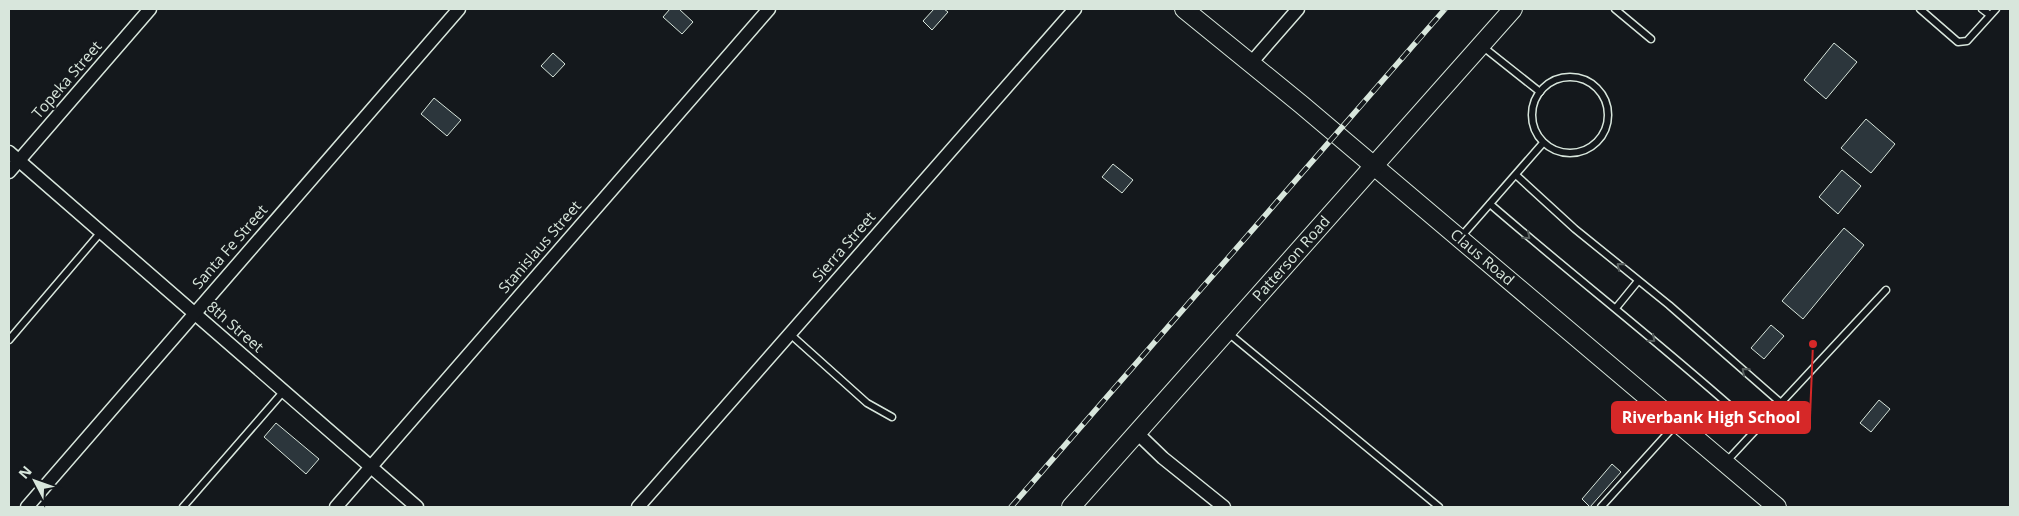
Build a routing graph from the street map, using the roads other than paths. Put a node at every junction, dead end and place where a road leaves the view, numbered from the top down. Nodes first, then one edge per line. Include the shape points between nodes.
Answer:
1 (150, 9) edge
2 (459, 9) edge
3 (769, 9) edge
4 (1075, 9) edge
5 (1184, 9) edge
6 (1298, 9) edge
7 (1513, 9) edge
8 (1616, 9) edge
9 (1920, 9) edge
10 (1982, 9) edge
11 (1996, 9) edge
12 (1990, 15) junction
13 (1651, 39) dead end
14 (1481, 45) junction
15 (1251, 63) junction
16 (1540, 92) junction
17 (1543, 143) junction
18 (9, 152) edge
19 (19, 160) junction
20 (1373, 166) junction
21 (9, 172) edge
22 (1516, 175) junction
23 (1490, 204) junction
24 (101, 232) junction
25 (1460, 238) junction
26 (1638, 281) junction
27 (1886, 290) dead end
28 (1616, 308) junction
29 (195, 313) junction
30 (1226, 331) junction
31 (790, 334) junction
32 (9, 340) edge
33 (283, 392) junction
34 (1781, 403) junction
35 (892, 416) dead end
36 (1677, 423) junction
37 (1756, 429) junction
38 (1136, 432) junction
39 (1725, 463) junction
40 (371, 467) junction
41 (27, 507) edge
42 (183, 507) edge
43 (336, 507) edge
44 (417, 507) edge
45 (638, 507) edge
46 (1071, 507) edge
47 (1224, 507) edge
48 (1439, 507) edge
49 (1601, 507) edge
50 (1777, 507) edge

1 - 19 street, Topeka Street
2 - 29 street, Santa Fe Street
3 - 40 street, Stanislaus Street
4 - 31 street, Sierra Street
5 - 15 main road, Claus Road
6 - 15 street
7 - 14 main road, Patterson Road
8 - 13 lane
9 - 12 lane via 1958,42 1967,41
10 - 12 lane
11 - 12 lane
14 - 16 lane
14 - 20 main road, Patterson Road
15 - 20 main road, Claus Road
16 - 17 lane via 1532,109 1532,122
16 - 17 lane via 1553,80 1577,77 1598,89 1608,112 1607,125 1601,137 1580,152 1554,150
17 - 22 lane
18 - 19 street, 8th Street
19 - 21 street, Topeka Street
19 - 24 street, 8th Street
20 - 25 main road, Claus Road
20 - 30 main road, Patterson Road
22 - 23 lane
26 -> 22 lane
23 - 25 lane
23 -> 28 lane
24 - 29 street, 8th Street
24 - 32 lane
25 - 36 main road, Claus Road
26 - 28 lane
34 -> 26 lane via 1670,305
27 - 34 lane
28 -> 37 lane
29 - 33 street, 8th Street
29 - 41 street, Santa Fe Street
30 - 38 main road, Patterson Road
30 - 48 lane
31 - 35 lane via 867,402
31 - 45 street, Sierra Street
33 - 40 street, 8th Street
33 - 42 lane
34 - 37 lane
36 - 39 main road, Claus Road
36 - 49 lane
37 - 39 lane
38 - 46 main road, Patterson Road
38 - 47 street
39 - 50 main road, Claus Road
40 - 43 street, Stanislaus Street
40 - 44 street, 8th Street

